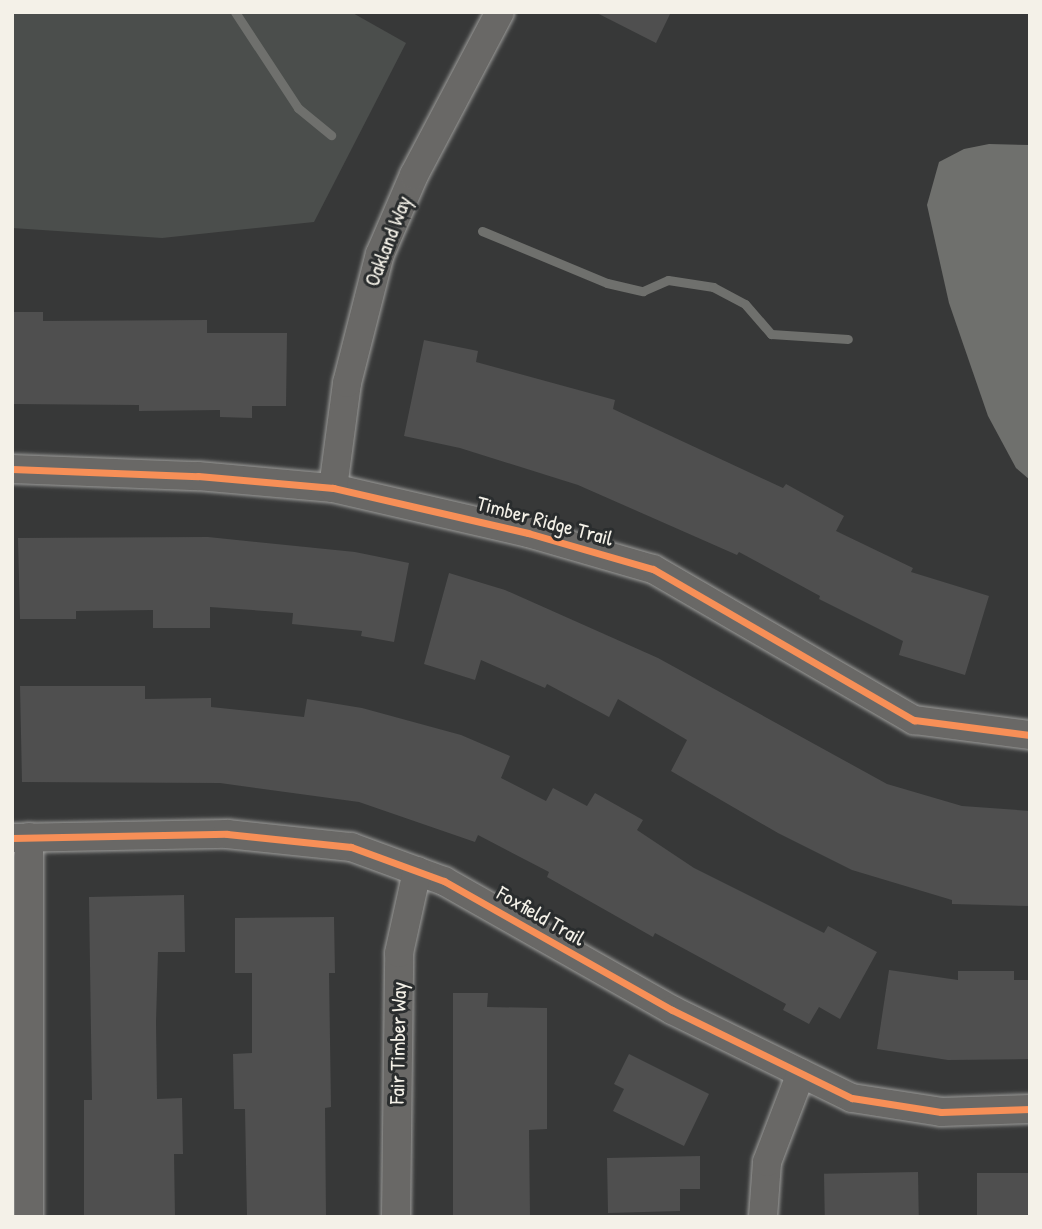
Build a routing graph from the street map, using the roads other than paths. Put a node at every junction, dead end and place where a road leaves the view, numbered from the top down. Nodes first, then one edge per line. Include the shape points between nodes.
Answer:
1 (500, 12) edge
2 (12, 469) edge
3 (333, 488) junction
4 (1030, 736) edge
5 (21, 837) edge
6 (417, 871) junction
7 (800, 1073) junction
8 (1030, 1110) edge
9 (29, 1217) edge
10 (396, 1217) edge
11 (763, 1217) edge

1 - 3 street, Oakland Way via 414,175 380,254 347,383
2 - 3 street, Timber Ridge Trail via 198,476
3 - 4 street, Timber Ridge Trail via 411,503 653,569 914,720
5 - 6 street, Foxfield Trail via 227,834 351,847
5 - 9 street
6 - 7 street, Foxfield Trail via 444,881 672,1010
6 - 10 street, Fair Timber Way via 399,953
7 - 8 street, Foxfield Trail via 852,1098 941,1112
7 - 11 street via 767,1161

